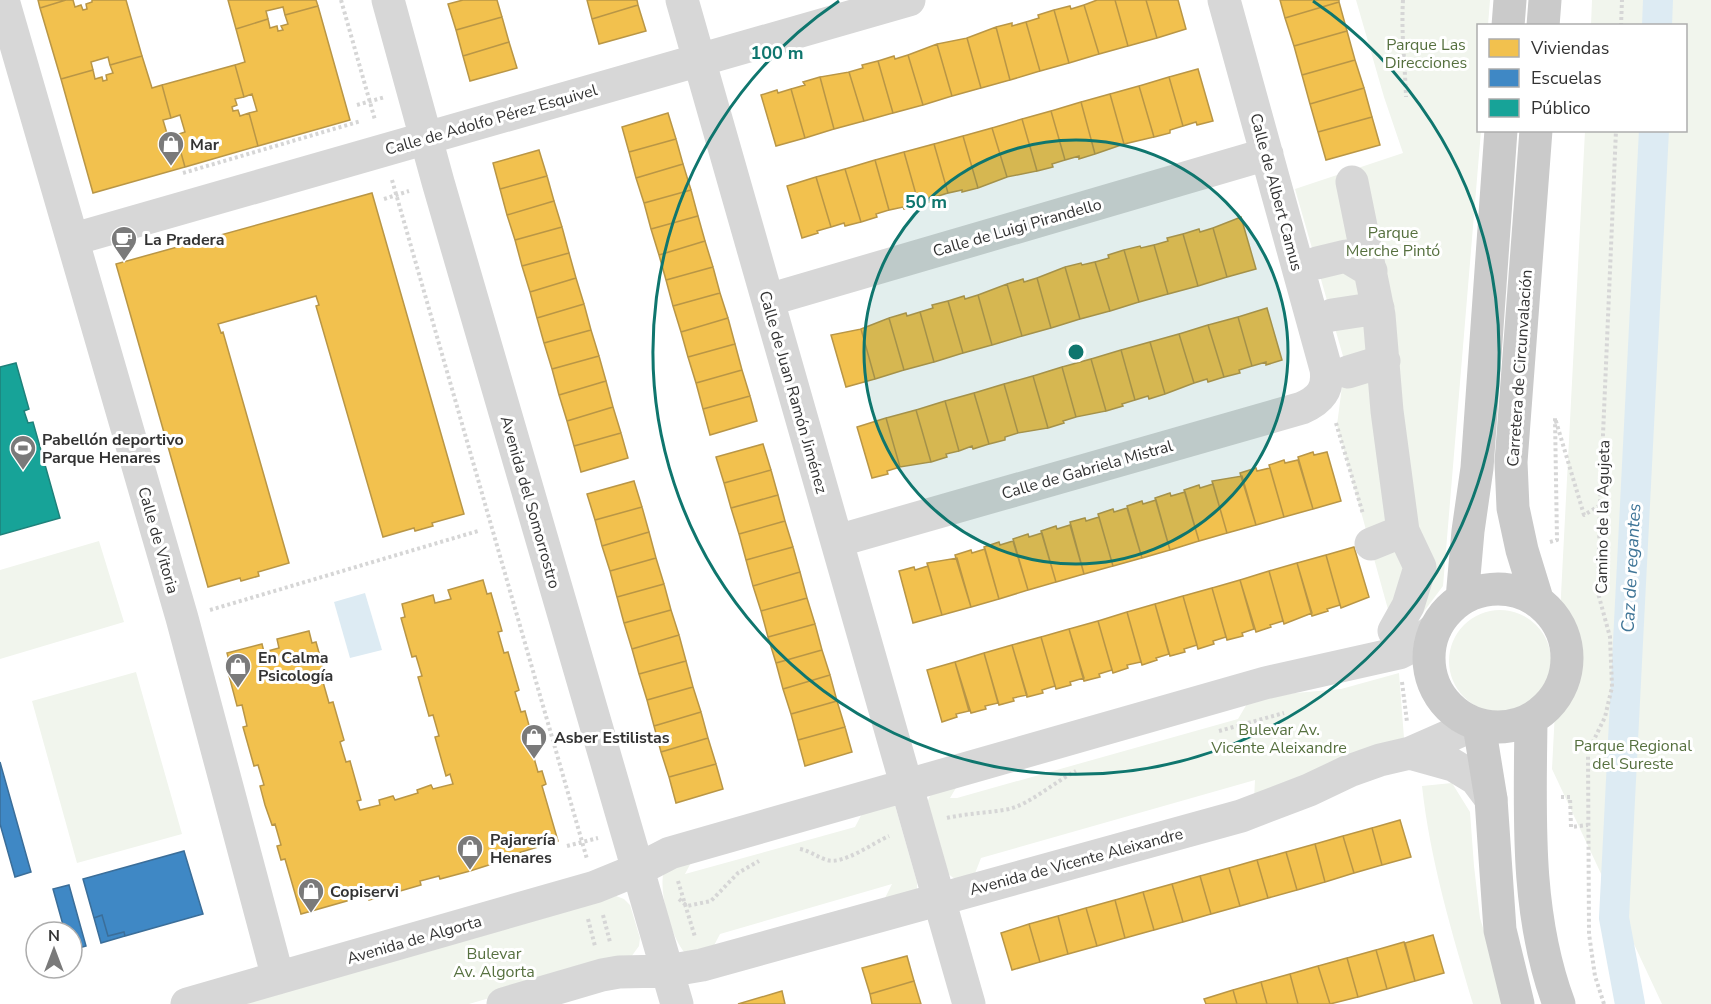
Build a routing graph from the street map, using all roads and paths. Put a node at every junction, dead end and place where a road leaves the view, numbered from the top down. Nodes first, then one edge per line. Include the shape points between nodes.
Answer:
1 (3, 0) edge
2 (341, 0) edge
3 (387, 0) edge
4 (682, 0) edge
5 (909, 0) edge
6 (1224, 0) edge
7 (1402, 0) edge
8 (1510, 0) edge
9 (1545, 0) edge
10 (1622, 0) edge
11 (1508, 24) edge
12 (1543, 24) edge
13 (1621, 24) edge
14 (700, 60) junction
15 (1406, 96) dead end
16 (361, 122) dead end
17 (1501, 132) edge
18 (1536, 132) edge
19 (1616, 132) edge
20 (426, 138) junction
21 (384, 150) junction
22 (1267, 154) junction
23 (179, 174) dead end
24 (1352, 182) dead end
25 (74, 238) junction
26 (1317, 263) dead end
27 (1371, 270) junction
28 (768, 300) junction
29 (1378, 308) junction
30 (1332, 315) dead end
31 (1383, 361) junction
32 (1337, 378) junction
33 (1335, 418) dead end
34 (478, 531) dead end
35 (1402, 531) junction
36 (837, 541) junction
37 (1371, 544) joint
38 (1462, 599) junction
39 (1538, 602) junction
40 (207, 611) dead end
41 (1435, 629) junction
42 (1396, 642) junction
43 (1287, 712) dead end
44 (1531, 720) junction
45 (1478, 725) junction
46 (1209, 734) dead end
47 (1410, 753) junction
48 (1087, 768) dead end
49 (906, 785) junction
50 (1570, 797) dead end
51 (1491, 799) junction
52 (1588, 825) junction
53 (918, 827) junction
54 (793, 850) dead end
55 (762, 860) dead end
56 (643, 883) junction
57 (587, 889) junction
58 (938, 899) junction
59 (667, 971) junction
60 (610, 974) junction
61 (278, 978) junction
62 (187, 1004) edge
63 (503, 1004) edge
64 (677, 1004) edge
65 (969, 1004) edge
66 (1518, 1004) edge
67 (1559, 1004) edge
68 (1604, 1004) edge

1 - 25 street, Calle de Vitoria
2 - 21 path
3 - 20 street, Avenida del Somorrostro
4 - 14 street, Calle de Juan Ramón Jiménez
5 - 14 street, Calle de Adolfo Pérez Esquivel
6 - 22 street, Calle de Albert Camus
7 - 15 path
8 - 11 main road
9 - 12 main road
10 - 13 path
14 - 20 street, Calle de Adolfo Pérez Esquivel
14 - 28 street, Calle de Juan Ramón Jiménez
16 - 23 path
17 - 38 main road via 1477,468
18 - 39 main road, Carretera de Circunvalación via 1511,462 1513,508
19 - 52 path, Camino de la Agujeta via 1598,593 1610,637 1612,687 1605,717 1588,752
20 - 21 street, Calle de Adolfo Pérez Esquivel
20 - 56 street, Avenida del Somorrostro
21 - 25 street, Calle de Adolfo Pérez Esquivel
21 - 57 path
22 - 28 street, Calle de Luigi Pirandello
22 - 32 street, Calle de Albert Camus via 1326,369
24 - 27 street
25 - 61 street, Calle de Vitoria via 182,618
26 - 27 street via 1346,256
27 - 29 street
28 - 36 street, Calle de Juan Ramón Jiménez
29 - 30 street
29 - 31 street
31 - 32 street
31 - 35 street
32 - 36 street, Calle de Gabriela Mistral via 1322,396 1302,408
33 - 37 path
34 - 40 path
35 - 37 street
35 - 42 street via 1420,567
36 - 49 street, Calle de Juan Ramón Jiménez
38 - 39 main road via 1493,589 1524,594
38 - 41 main road
39 - 44 main road via 1563,633 1568,653 1559,692
41 - 42 street via 1417,644
41 - 45 main road via 1428,657 1434,686 1451,710
42 - 47 path
42 - 49 street
43 - 46 path
44 - 45 main road via 1504,728
44 - 67 main road via 1531,858 1536,911
45 - 47 street, Avenida de Vicente Aleixandre
45 - 51 main road
47 - 51 street via 1453,765 1476,779
47 - 58 street, Avenida de Vicente Aleixandre via 1349,771 1241,816
48 - 53 path via 1010,808 969,813
49 - 53 street, Calle de Juan Ramón Jiménez
49 - 56 street via 670,853
50 - 52 path via 1571,827
51 - 66 main road via 1500,930
52 - 68 path, Camino de la Agujeta via 1589,934
53 - 54 path via 840,861
53 - 58 street, Calle de Juan Ramón Jiménez
55 - 56 path via 738,873 711,901 687,906 678,897 664,895
56 - 57 street, Avenida de Algorta
56 - 59 street, Avenida del Somorrostro
57 - 60 path
57 - 60 path
57 - 61 street, Avenida de Algorta
58 - 59 street, Avenida de Vicente Aleixandre
58 - 65 street, Calle de Juan Ramón Jiménez
59 - 60 street
59 - 64 street, Avenida del Somorrostro
60 - 63 street
61 - 62 street, Avenida de Algorta

